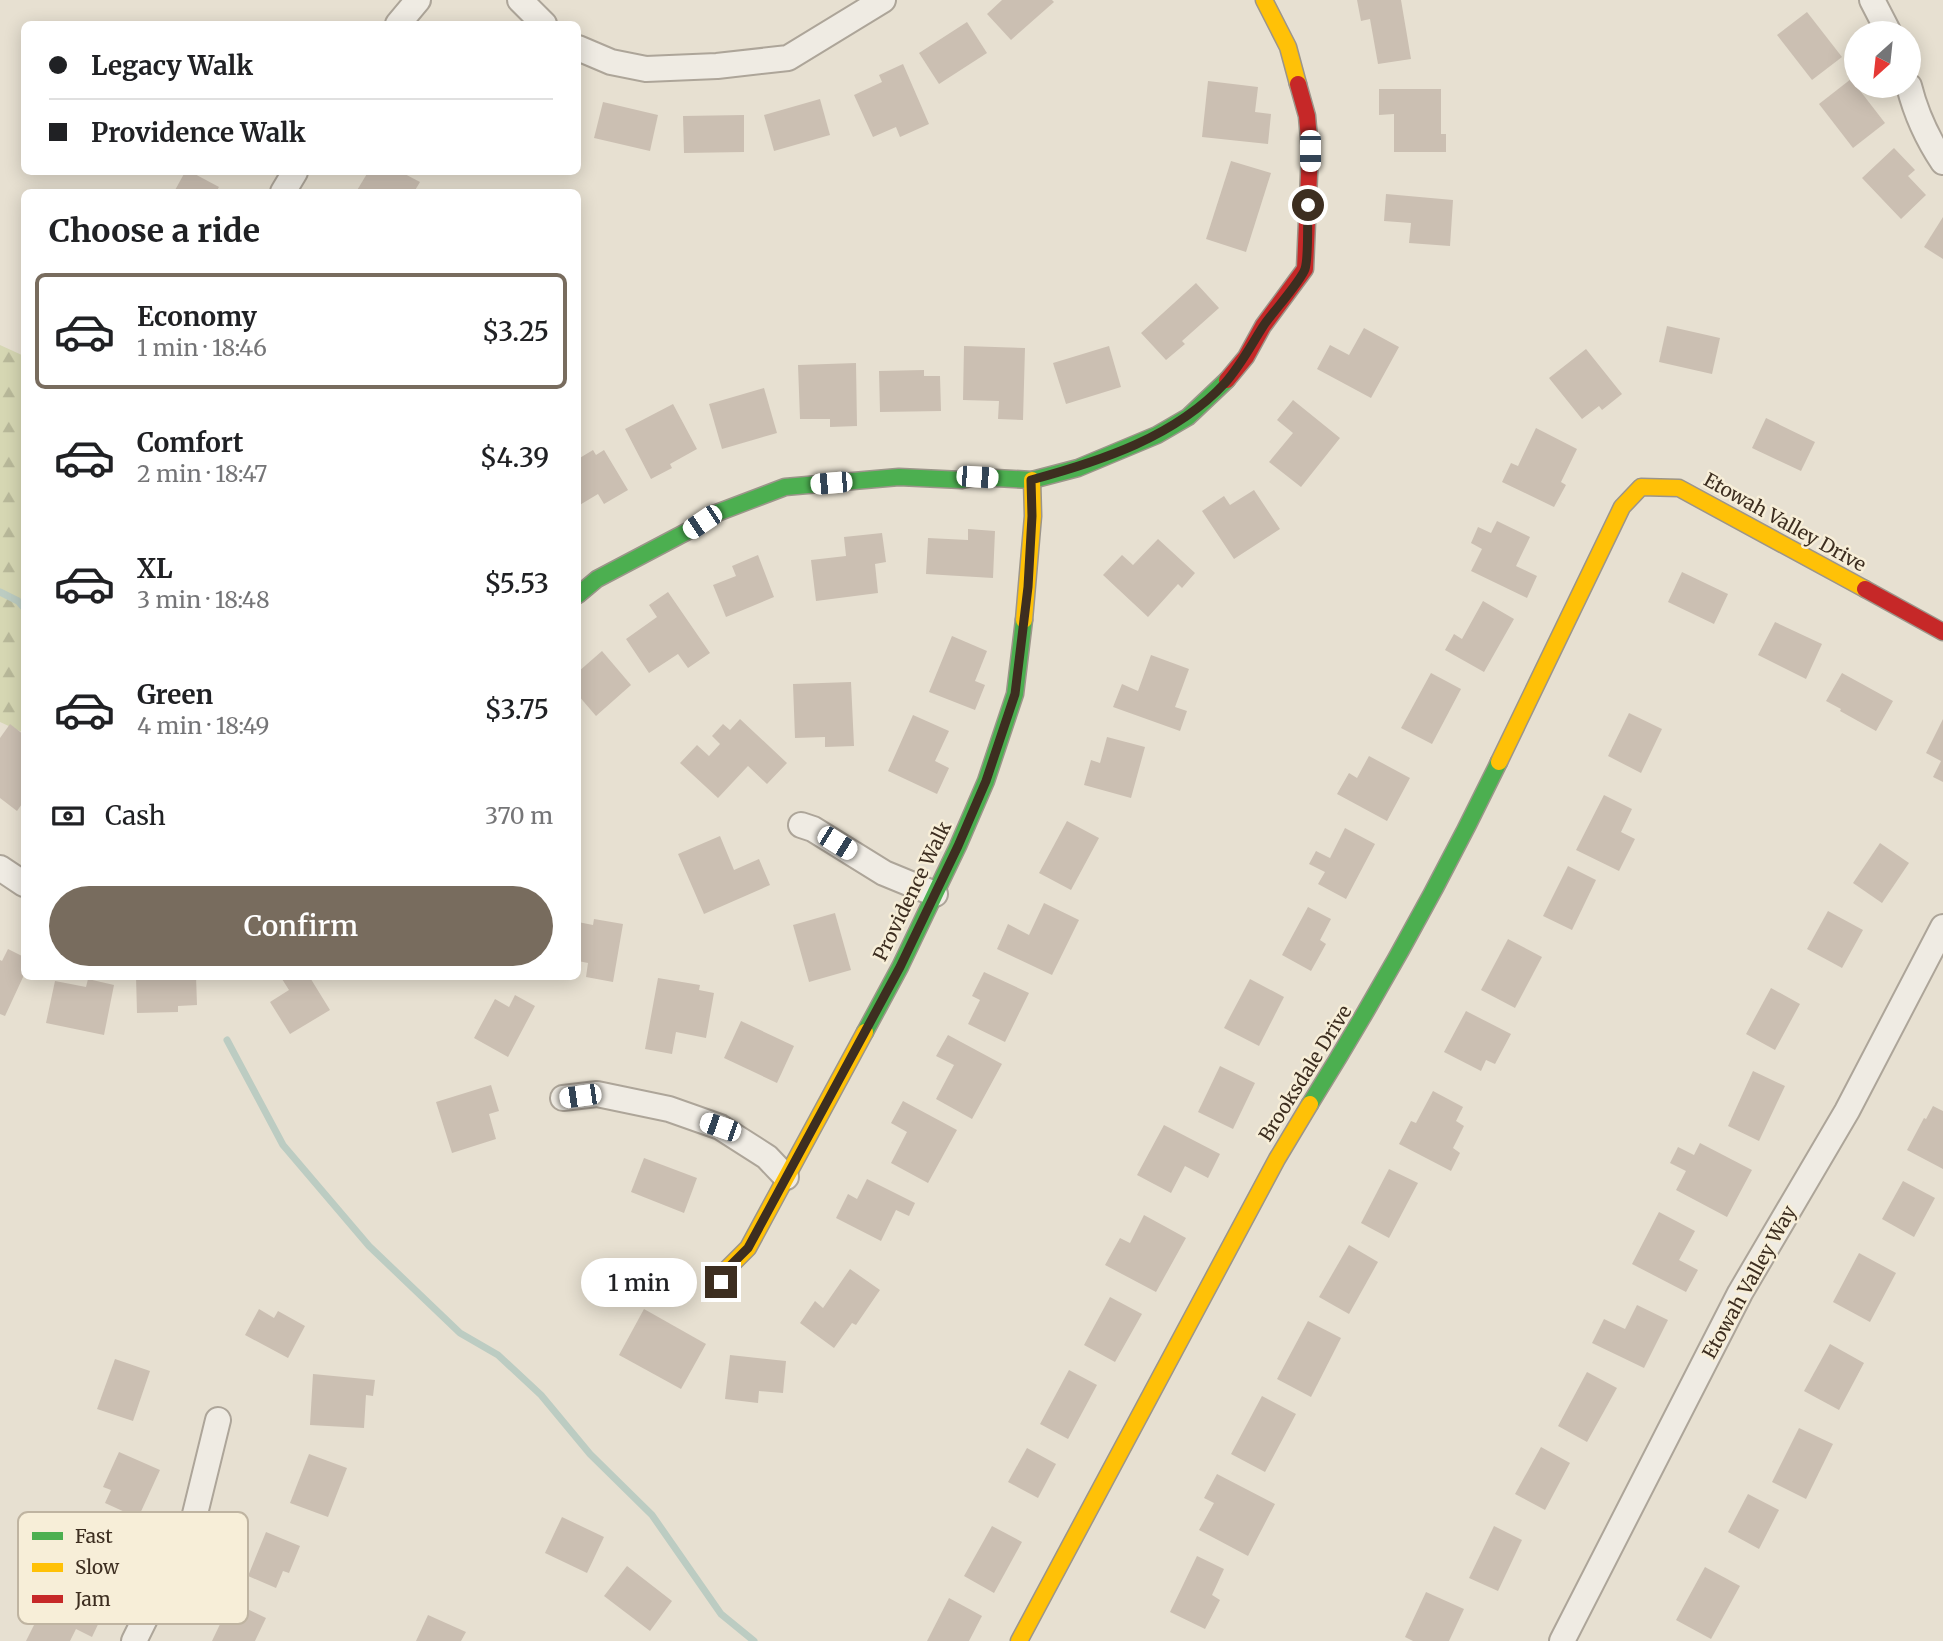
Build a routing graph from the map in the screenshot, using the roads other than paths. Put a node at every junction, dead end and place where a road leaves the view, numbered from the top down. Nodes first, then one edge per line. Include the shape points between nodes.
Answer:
1 (418, 0) edge
2 (520, 0) edge
3 (883, 0) edge
4 (1264, 0) edge
5 (1872, 0) edge
6 (400, 21) edge
7 (541, 21) edge
8 (1883, 21) edge
9 (581, 49) edge
10 (1912, 98) edge
11 (1943, 162) edge
12 (1031, 480) junction
13 (1615, 521) joint
14 (581, 592) edge
15 (1943, 632) edge
16 (801, 825) dead end
17 (0, 868) edge
18 (21, 882) edge
19 (935, 894) junction
20 (1943, 927) edge
21 (563, 1098) dead end
22 (786, 1177) junction
23 (721, 1282) dead end
24 (218, 1420) dead end
25 (195, 1512) edge
26 (142, 1624) edge
27 (134, 1641) edge
28 (1019, 1641) edge
29 (1562, 1641) edge

1 - 6 street
2 - 7 street
3 - 9 street via 788,58 646,69
4 - 12 street via 1288,47 1307,116 1310,187 1305,269 1245,357 1188,416 1157,435 1078,468
5 - 8 street
10 - 11 street
12 - 14 street via 899,477 785,487 714,514
12 - 19 street, Providence Walk via 1028,587 1015,694 986,781
13 - 15 street, Etowah Valley Drive via 1641,487 1679,488
13 - 28 street, Brooksdale Drive via 1473,816 1369,1009 1277,1159
16 - 19 street via 884,873
17 - 18 street
19 - 22 street, Providence Walk
20 - 29 street, Etowah Valley Way via 1847,1111 1740,1293
21 - 22 street via 597,1094 669,1109 720,1127 767,1157
22 - 23 street, Providence Walk via 748,1248 725,1271
24 - 25 street
26 - 27 street

